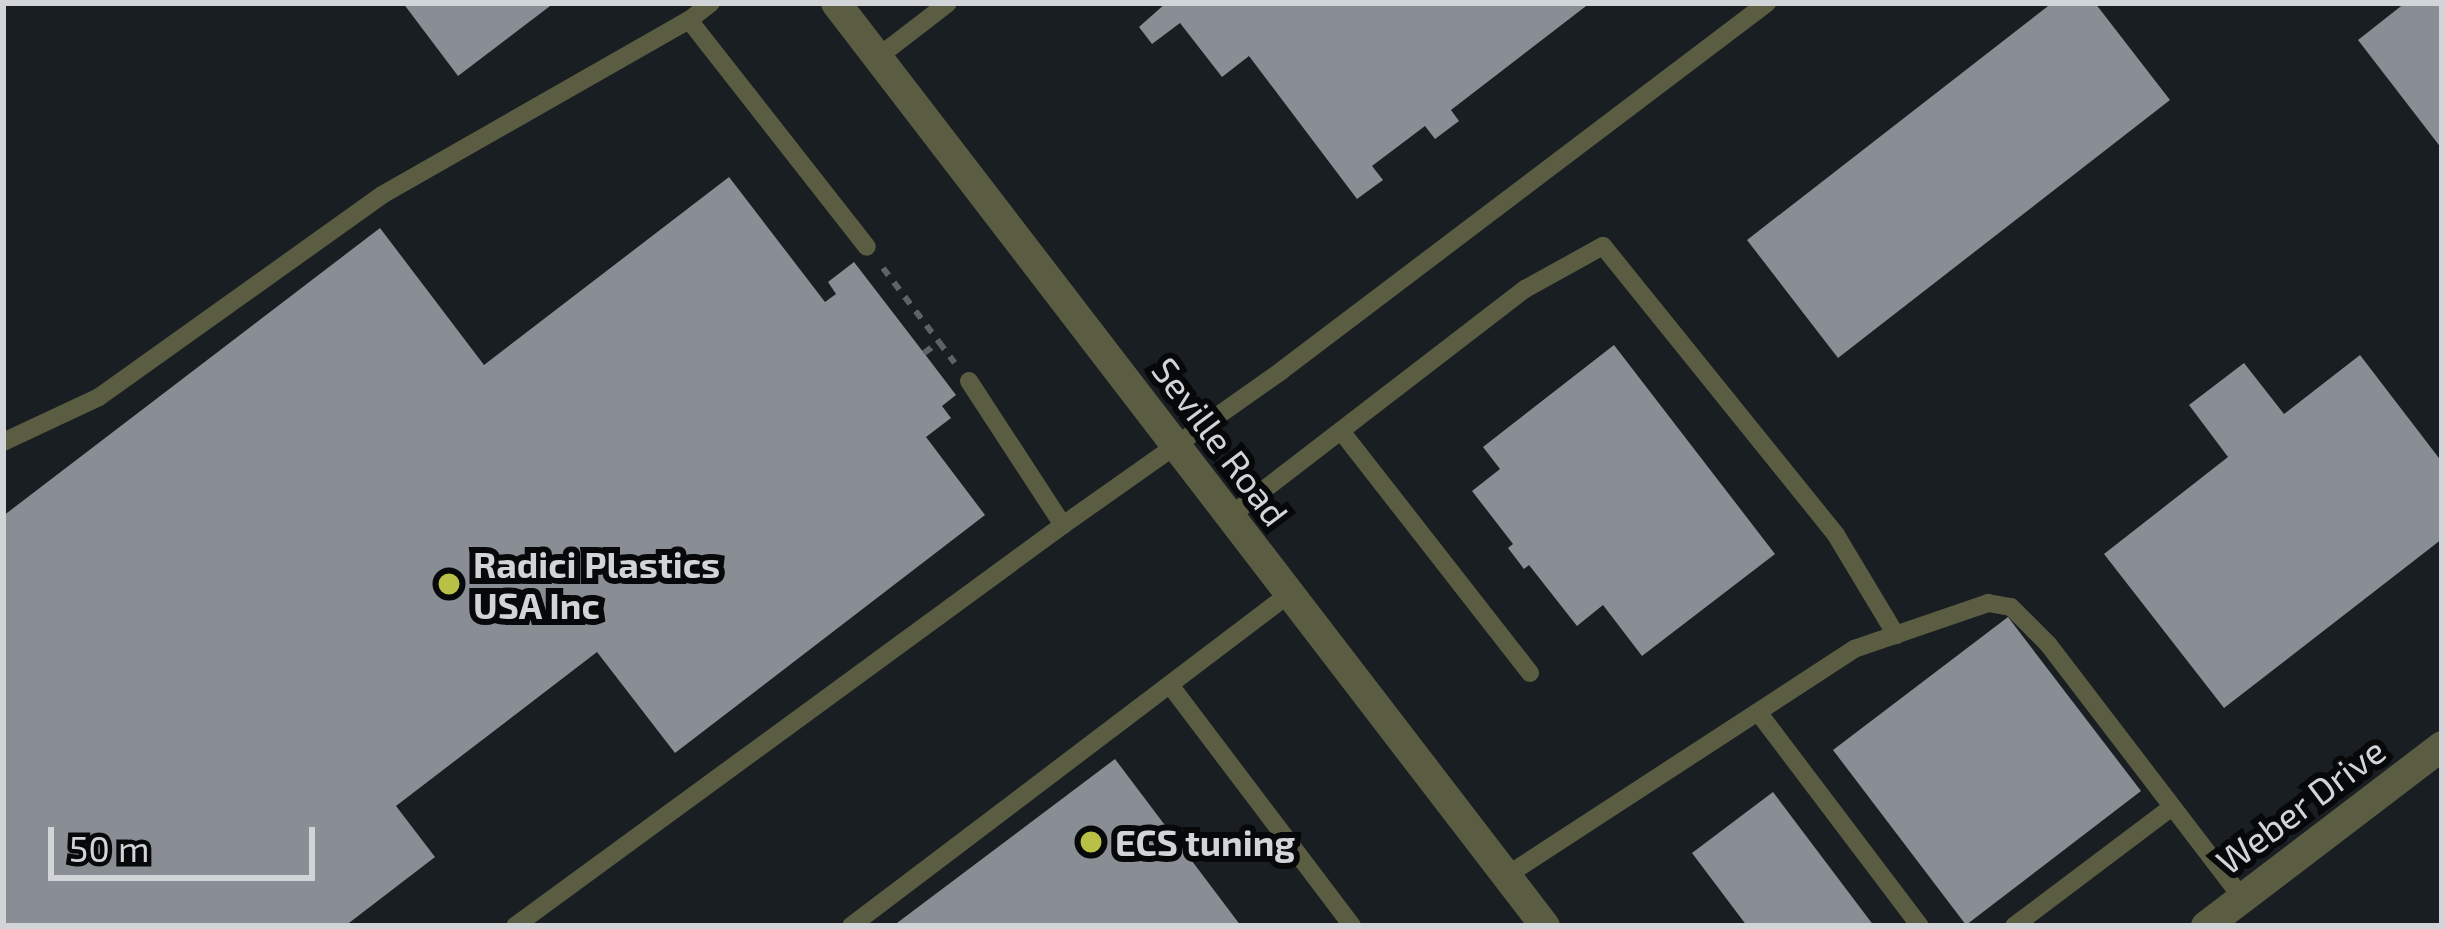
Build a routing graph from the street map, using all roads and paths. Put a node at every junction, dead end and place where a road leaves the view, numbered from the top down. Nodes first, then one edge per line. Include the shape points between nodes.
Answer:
1 (711, 3) edge
2 (836, 3) edge
3 (948, 3) edge
4 (1767, 3) edge
5 (688, 20) junction
6 (878, 57) junction
7 (867, 248) joint
8 (939, 342) junction
9 (925, 353) dead end
10 (969, 381) joint
11 (1341, 431) junction
12 (3, 442) edge
13 (1174, 443) junction
14 (1230, 516) junction
15 (1063, 525) junction
16 (1289, 594) junction
17 (1896, 635) junction
18 (1530, 673) dead end
19 (1169, 685) junction
20 (1758, 712) junction
21 (2442, 746) edge
22 (2172, 807) junction
23 (1506, 876) junction
24 (2242, 898) junction
25 (515, 926) edge
26 (850, 926) edge
27 (1352, 926) edge
28 (1545, 926) edge
29 (1920, 926) edge
30 (2014, 926) edge
31 (2206, 926) edge

1 - 5 lane
2 - 6 street, Seville Road
3 - 6 lane
4 - 13 lane
5 - 7 lane
5 - 12 lane via 382,195 99,397
6 - 13 street, Seville Road
7 - 8 path
8 - 9 path
8 - 10 path
10 - 15 lane
11 - 14 lane
11 - 17 lane via 1525,289 1604,246 1836,536
11 - 18 lane
13 - 14 street, Seville Road
13 - 15 lane
14 - 16 street, Seville Road
15 - 25 lane
16 - 19 lane
16 - 23 street, Seville Road
17 - 20 lane via 1854,649
17 - 22 lane via 1988,603 2011,607
19 - 26 lane
19 - 27 lane
20 - 23 lane
20 - 29 lane
21 - 24 street, Weber Drive
22 - 24 lane
22 - 30 lane
23 - 28 street, Seville Road
24 - 31 street, Weber Drive

